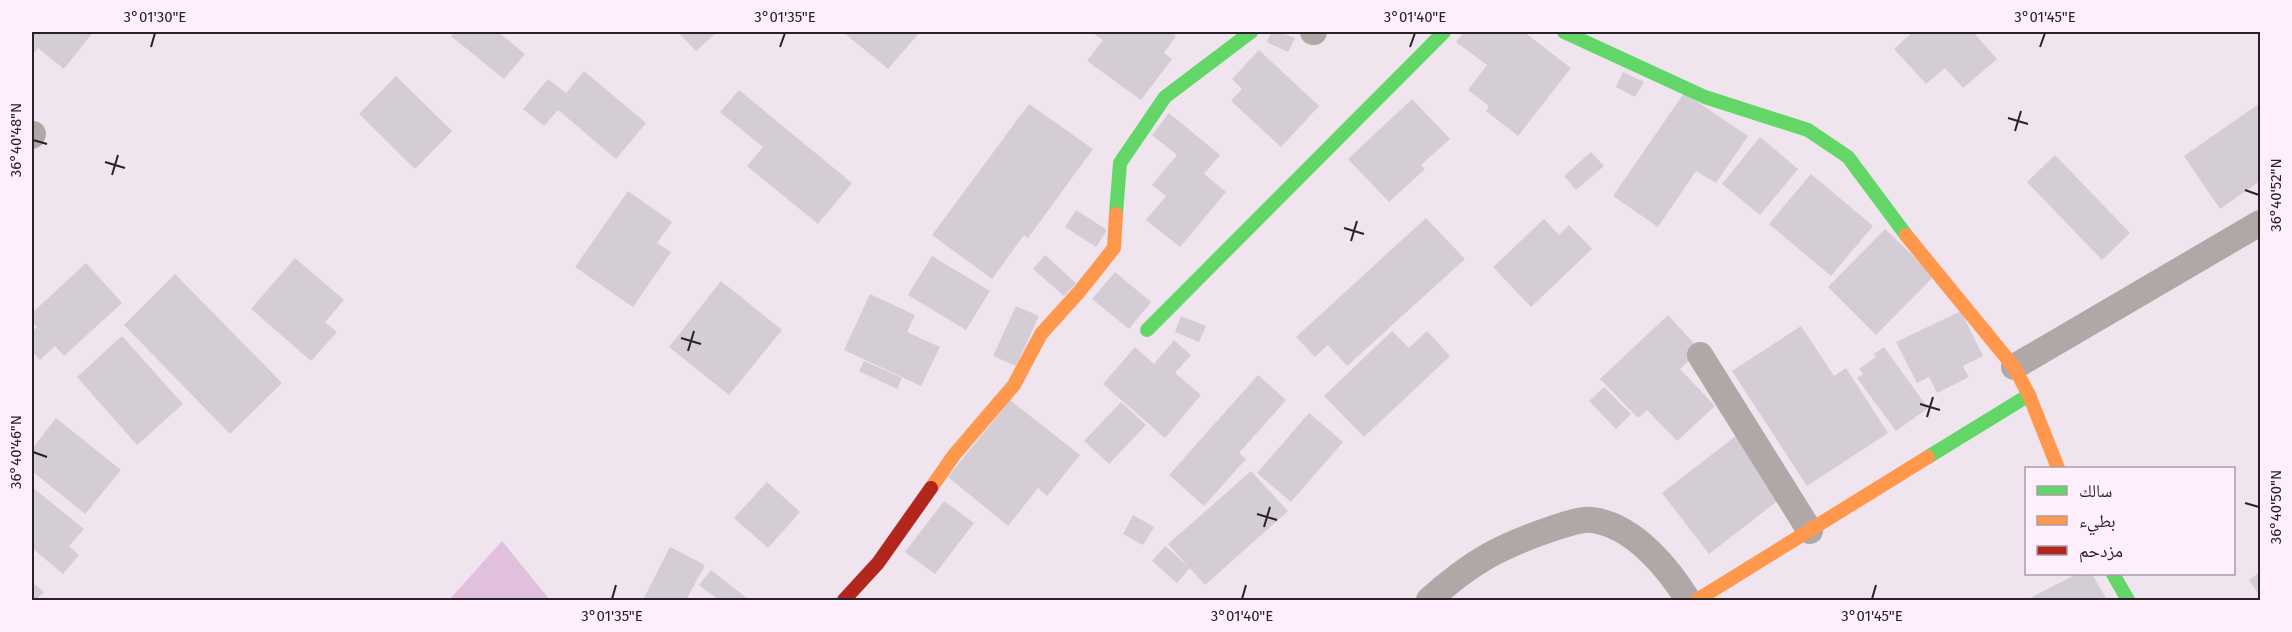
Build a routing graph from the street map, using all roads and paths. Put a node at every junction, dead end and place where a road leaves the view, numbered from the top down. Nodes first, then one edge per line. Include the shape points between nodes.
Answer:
1 (1251, 32) edge
2 (1444, 32) edge
3 (1564, 32) edge
4 (2260, 223) edge
5 (1147, 330) dead end
6 (1700, 356) dead end
7 (2014, 368) junction
8 (2029, 395) junction
9 (2058, 467) edge
10 (1810, 531) junction
11 (2114, 575) edge
12 (844, 600) edge
13 (1429, 600) edge
14 (1688, 600) edge
15 (1697, 600) edge
16 (2128, 600) edge

1 - 12 street via 1165,97 1120,163 1114,248 1041,334 1014,386 954,455 878,564
2 - 5 street
3 - 7 street via 1705,97 1808,130 1848,157 1926,261
4 - 7 street
6 - 10 street
7 - 8 street
8 - 9 street
8 - 10 street
10 - 15 street
11 - 16 street
13 - 14 street via 1458,574 1491,553 1580,520 1596,520 1619,528 1663,564

